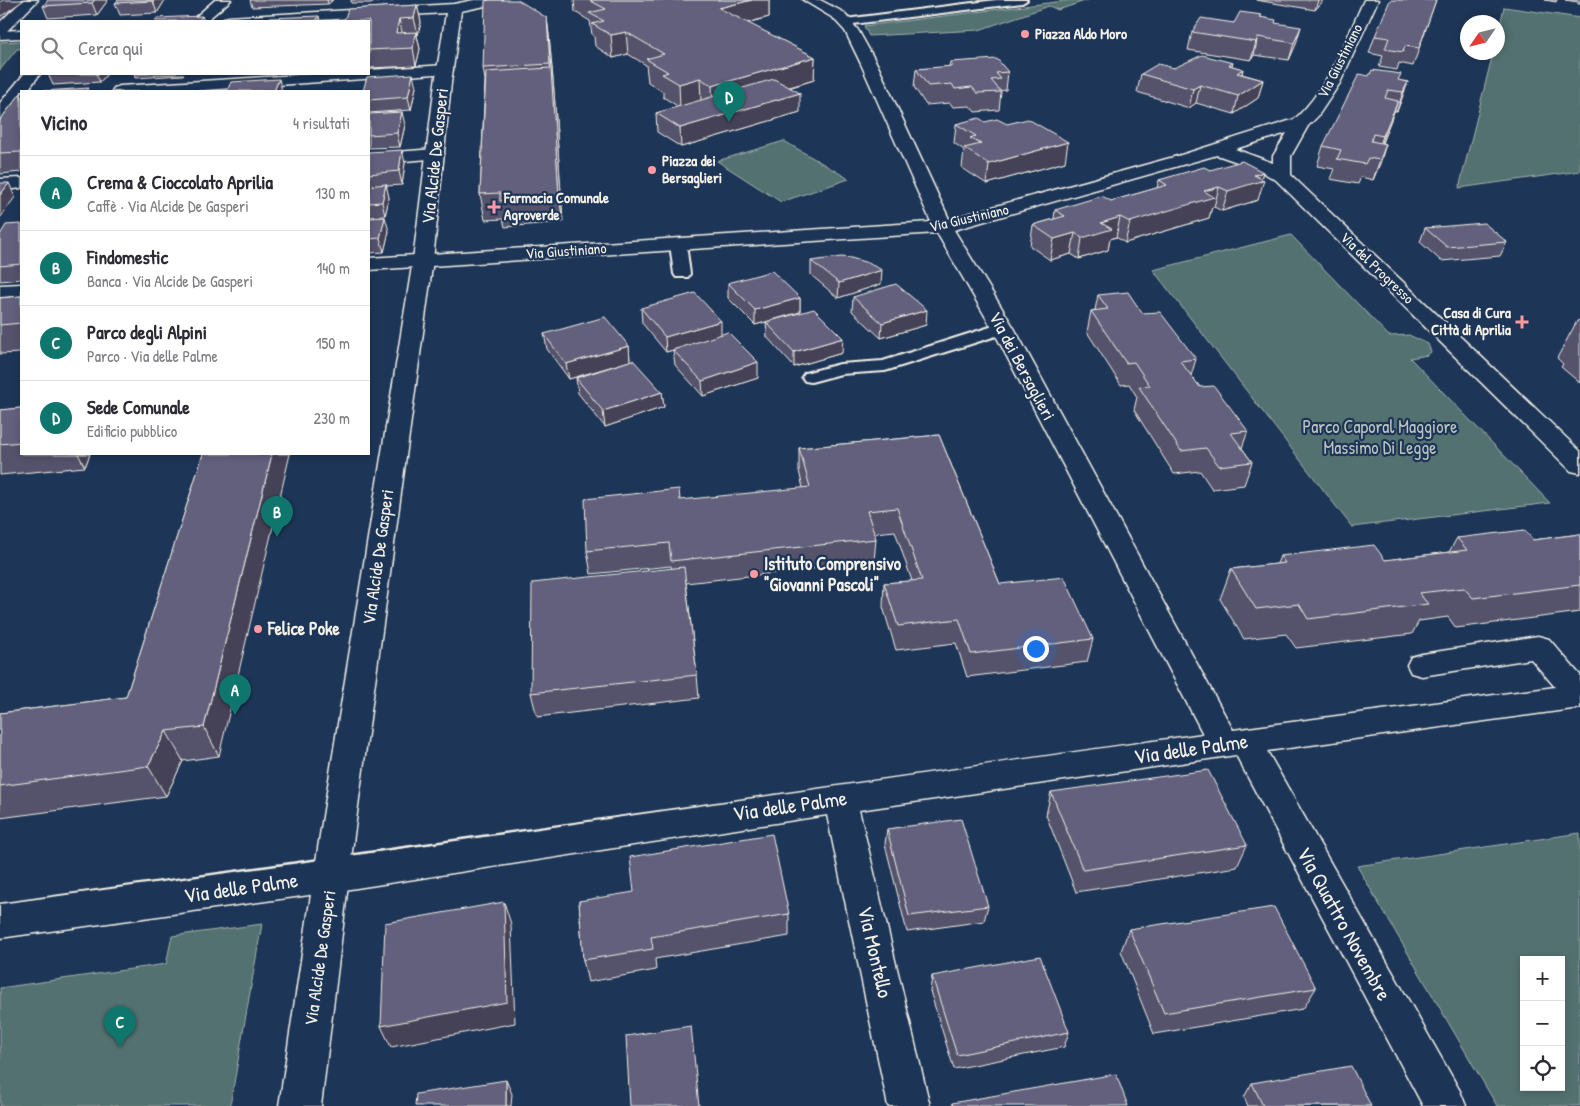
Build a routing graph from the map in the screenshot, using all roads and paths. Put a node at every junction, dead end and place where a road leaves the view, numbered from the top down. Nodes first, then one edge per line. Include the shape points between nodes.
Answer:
1 (31, 0) edge
2 (224, 0) edge
3 (495, 0) edge
4 (810, 0) edge
5 (1022, 0) edge
6 (1371, 0) edge
7 (457, 4) edge
8 (199, 20) edge
9 (242, 20) edge
10 (845, 22) junction
11 (0, 30) edge
12 (20, 34) edge
13 (0, 35) edge
14 (445, 70) junction
15 (31, 75) edge
16 (368, 75) edge
17 (370, 75) edge
18 (135, 90) edge
19 (11, 99) edge
20 (0, 114) edge
21 (1301, 123) junction
22 (1217, 149) junction
23 (435, 154) junction
24 (370, 159) edge
25 (1282, 176) junction
26 (20, 183) edge
27 (0, 185) edge
28 (943, 227) junction
29 (678, 244) junction
30 (423, 260) junction
31 (370, 264) edge
32 (682, 274) dead end
33 (20, 290) edge
34 (0, 291) edge
35 (1003, 328) junction
36 (811, 377) dead end
37 (1580, 465) edge
38 (1422, 665) dead end
39 (1580, 696) edge
40 (1243, 742) junction
41 (840, 799) junction
42 (331, 876) junction
43 (0, 921) edge
44 (300, 1106) edge
45 (909, 1106) edge
46 (1445, 1106) edge

1 - 11 street
2 - 8 street
3 - 7 street
4 - 10 street, Via dei Bersaglieri
5 - 10 lane
6 - 21 street, Via Giustiniano via 1336,76 1312,115
7 - 9 street
7 - 14 street, Via Alcide De Gasperi
10 - 28 street, Via dei Bersaglieri via 869,64
12 - 13 street
14 - 17 street
14 - 23 street, Via Alcide De Gasperi
15 - 19 street
16 - 18 street
19 - 20 street
21 - 22 street, Via Giustiniano
21 - 25 street via 1282,156
22 - 25 street, Via del Progresso via 1263,164
22 - 28 street, Via Giustiniano
23 - 24 street
23 - 30 street, Via Alcide De Gasperi
25 - 37 street, Via del Progresso
26 - 27 street
28 - 29 street, Via Giustiniano
28 - 35 street, Via dei Bersaglieri
29 - 30 street, Via Giustiniano
29 - 32 lane
30 - 31 street, Via Giustiniano
30 - 42 street, Via Alcide De Gasperi
33 - 34 street
35 - 36 lane via 885,366 840,369
35 - 40 street, Via dei Bersaglieri
38 - 39 street via 1538,647
39 - 40 street, Via delle Palme
40 - 41 street, Via delle Palme
40 - 46 street, Via Quattro Novembre
41 - 42 street, Via delle Palme
41 - 45 street, Via Montello
42 - 43 street, Via delle Palme
42 - 44 street, Via Alcide De Gasperi

